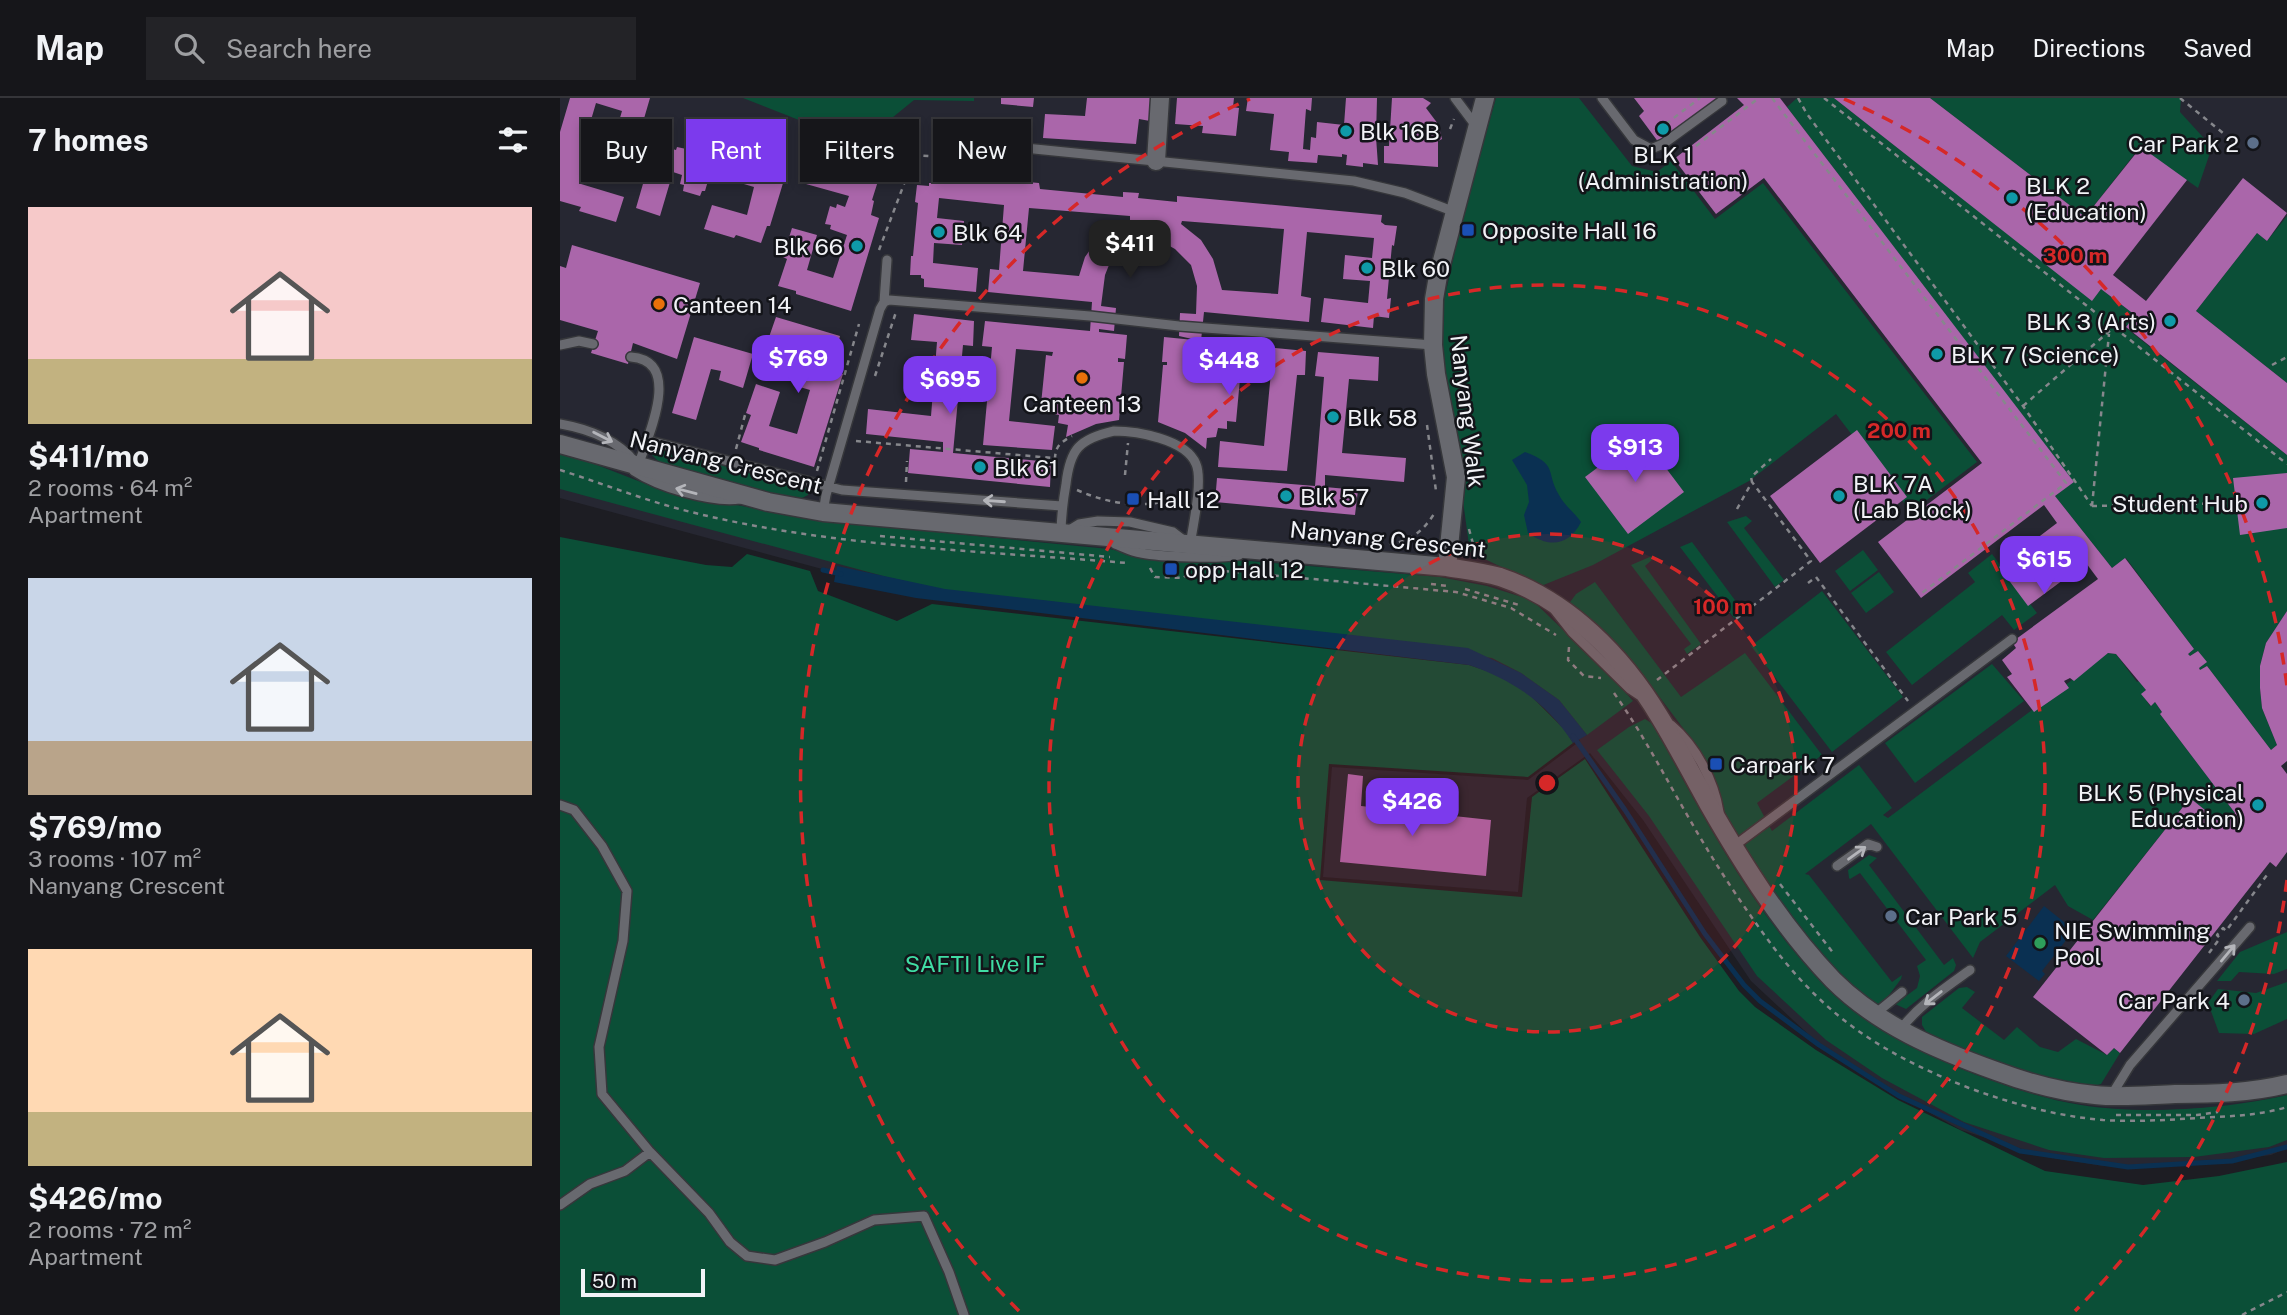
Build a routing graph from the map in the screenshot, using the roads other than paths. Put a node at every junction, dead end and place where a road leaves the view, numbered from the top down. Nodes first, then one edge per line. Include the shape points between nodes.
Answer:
1 (1160, 98) edge
2 (1455, 98) edge
3 (1485, 98) edge
4 (1602, 98) edge
5 (1722, 101) dead end
6 (1477, 128) junction
7 (1031, 149) edge
8 (1156, 161) junction
9 (1455, 212) junction
10 (887, 260) dead end
11 (884, 302) junction
12 (593, 344) dead end
13 (560, 345) edge
14 (1433, 345) junction
15 (631, 357) dead end
16 (560, 425) edge
17 (646, 440) junction
18 (560, 444) edge
19 (618, 460) junction
20 (638, 466) junction
21 (829, 487) junction
22 (752, 497) junction
23 (1062, 506) junction
24 (823, 512) junction
25 (1061, 534) junction
26 (1095, 537) junction
27 (1191, 544) junction
28 (1258, 550) junction
29 (1447, 567) junction
30 (2012, 639) dead end
31 (560, 805) edge
32 (1734, 846) junction
33 (1878, 847) dead end
34 (1837, 866) dead end
35 (2250, 927) dead end
36 (1970, 970) dead end
37 (1902, 992) dead end
38 (1875, 1014) junction
39 (1900, 1030) junction
40 (2287, 1084) edge
41 (2112, 1096) junction
42 (650, 1152) junction
43 (560, 1205) edge
44 (964, 1315) edge

1 - 8 street
2 - 6 lane
3 - 6 street, Nanyang Walk
4 - 5 lane via 1639,144 1651,149
6 - 9 street, Nanyang Walk
7 - 8 lane
8 - 9 lane via 1354,181
9 - 14 street, Nanyang Walk via 1434,299
10 - 11 lane
11 - 14 lane
11 - 21 lane
12 - 13 lane
14 - 29 street, Nanyang Walk via 1456,477
15 - 17 lane via 642,359 655,371 660,388
16 -> 20 lane via 610,440
17 - 20 lane
17 - 21 lane
18 - 19 street, Nanyang Crescent
19 - 20 street, Nanyang Crescent
22 -> 19 lane via 730,500 681,490 644,478
20 - 22 street, Nanyang Crescent
23 -> 21 lane
21 - 24 lane
22 - 24 street, Nanyang Crescent
23 - 25 lane
23 - 27 lane via 1066,471 1072,453 1083,443 1098,435 1129,431 1169,442 1196,464
24 - 25 street, Nanyang Crescent
25 - 26 street, Nanyang Crescent
25 - 27 lane via 1079,524 1130,522 1157,526
26 - 27 street, Nanyang Crescent
26 - 28 lane via 1141,553 1230,557
27 - 28 street, Nanyang Crescent
28 - 29 street, Nanyang Crescent
29 - 32 street, Nanyang Crescent via 1500,577 1548,600 1599,640 1654,708
30 - 32 lane
31 - 42 lane via 574,810 602,846 627,891 623,941 599,1047 602,1094
32 - 38 street, Nanyang Crescent via 1815,960
34 -> 33 lane via 1868,845
41 -> 35 lane via 2130,1065
36 -> 39 lane via 1925,1003
37 - 38 lane
38 - 39 street, Nanyang Crescent
39 - 41 street, Nanyang Crescent via 2023,1081
40 - 41 street, Nanyang Crescent via 2232,1093
42 - 43 lane via 625,1171 590,1184
42 - 44 lane via 747,1256 775,1260 874,1220 924,1216

